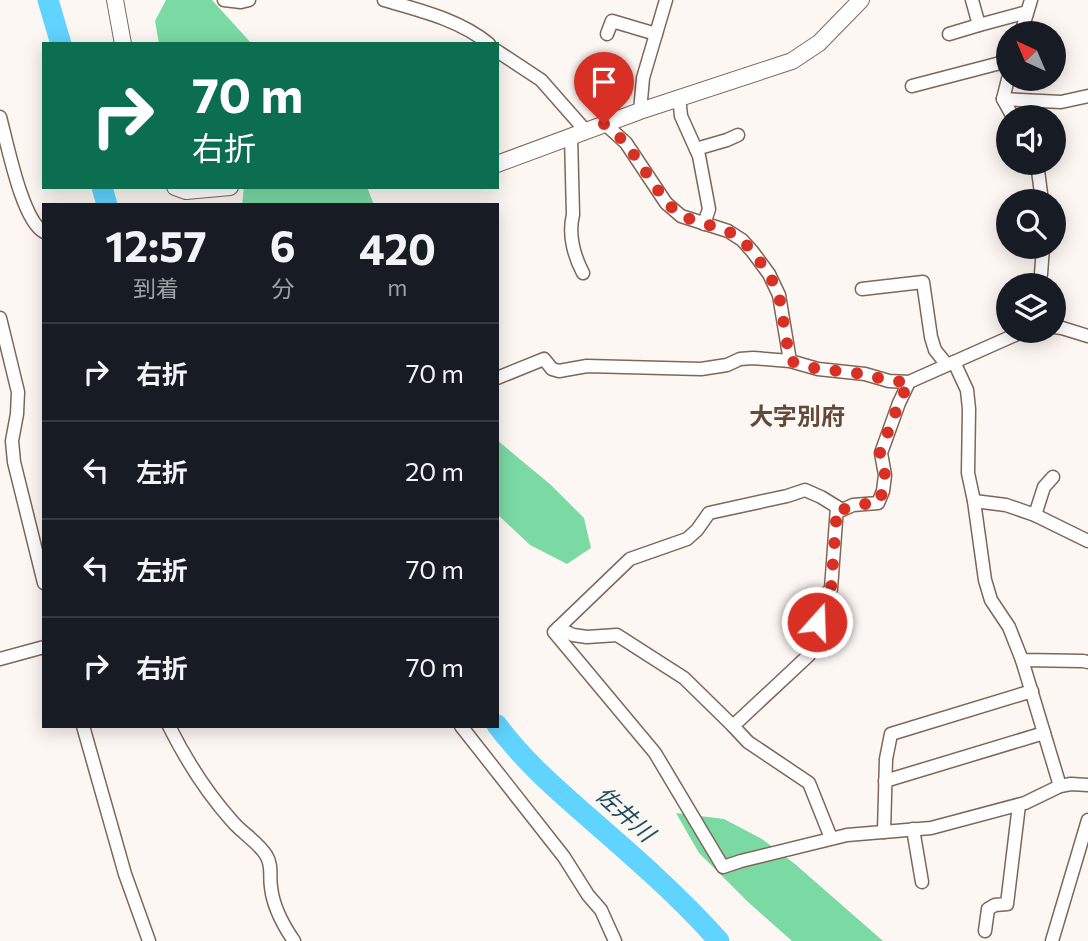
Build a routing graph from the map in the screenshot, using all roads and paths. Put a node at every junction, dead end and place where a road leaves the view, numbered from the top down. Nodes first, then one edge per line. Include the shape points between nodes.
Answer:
1 (115, 0) edge
2 (224, 0) edge
3 (248, 0) edge
4 (384, 0) edge
5 (666, 0) edge
6 (861, 0) edge
7 (972, 0) edge
8 (422, 5) edge
9 (1029, 6) edge
10 (979, 25) junction
11 (607, 34) dead end
12 (656, 34) junction
13 (949, 34) dead end
14 (123, 42) edge
15 (486, 42) edge
16 (499, 52) edge
17 (996, 64) edge
18 (912, 86) dead end
19 (1005, 91) edge
20 (1088, 96) edge
21 (679, 97) junction
22 (1003, 99) junction
23 (1006, 105) edge
24 (640, 111) junction
25 (0, 117) edge
26 (604, 124) junction
27 (578, 133) junction
28 (738, 135) dead end
29 (696, 149) junction
30 (499, 163) edge
31 (181, 189) edge
32 (208, 189) edge
33 (704, 223) junction
34 (42, 231) edge
35 (583, 273) dead end
36 (862, 289) dead end
37 (0, 318) edge
38 (1066, 329) edge
39 (1088, 336) edge
40 (997, 343) edge
41 (790, 361) junction
42 (950, 364) junction
43 (499, 377) edge
44 (909, 382) junction
45 (1053, 477) dead end
46 (974, 501) junction
47 (837, 508) junction
48 (1035, 515) junction
49 (1088, 541) edge
50 (42, 575) edge
51 (558, 628) junction
52 (42, 648) edge
53 (0, 659) edge
54 (1022, 660) junction
55 (1088, 662) edge
56 (1032, 691) junction
57 (733, 726) junction
58 (84, 728) edge
59 (170, 728) edge
60 (463, 728) edge
61 (1044, 733) junction
62 (885, 781) junction
63 (1088, 785) edge
64 (1060, 786) junction
65 (1019, 805) junction
66 (1088, 820) edge
67 (913, 830) junction
68 (884, 832) junction
69 (831, 838) junction
70 (922, 882) dead end
71 (985, 932) dead end
72 (149, 941) edge
73 (294, 941) edge
74 (615, 941) edge
75 (1052, 941) edge

1 - 14 street
2 - 3 street
4 - 8 street
5 - 12 street
6 - 21 street via 802,55
7 - 10 street
8 - 15 street
9 - 10 street
10 - 13 street
11 - 12 street via 612,21
12 - 24 street via 643,78
16 - 27 street via 541,80
17 - 18 street
19 - 22 street
20 - 22 street via 1061,102
21 - 24 street
21 - 29 street via 681,116
22 - 23 street
24 - 26 street
25 - 34 street via 26,211
26 - 27 street
26 - 33 street via 626,143 666,202 681,216
27 - 30 street
27 - 35 street via 570,227
28 - 29 street
29 - 33 street via 709,209
31 - 32 street
33 - 41 street via 742,240 769,274 779,295
36 - 42 street via 923,282 935,350
37 - 50 street via 18,392 14,462
38 - 39 street
40 - 42 street
41 - 43 street via 754,358 701,369 587,366 559,371 544,359
41 - 44 street
42 - 44 street
42 - 46 street via 967,390 968,474
44 - 47 street via 880,453 885,475 878,503
45 - 48 street
46 - 48 street
46 - 54 street via 991,600 1009,627
47 - 51 street via 805,490 709,513 687,539 630,559
47 - 57 street via 831,589 819,601 816,643 809,655
48 - 49 street
51 - 57 street via 587,638 617,635 684,678
51 - 69 street via 554,632 655,753 723,867
52 - 53 street
54 - 55 street
54 - 56 street
56 - 61 street
56 - 62 street via 891,734
57 - 69 street via 748,742 809,783
58 - 72 street
59 - 73 street via 220,807 265,854 278,914
60 - 74 street via 564,857 601,910
61 - 62 street
61 - 64 street
62 - 68 street
63 - 64 street
64 - 65 street
65 - 67 street
65 - 71 street via 1007,904 988,909
66 - 75 street
67 - 68 street
67 - 70 street
68 - 69 street

